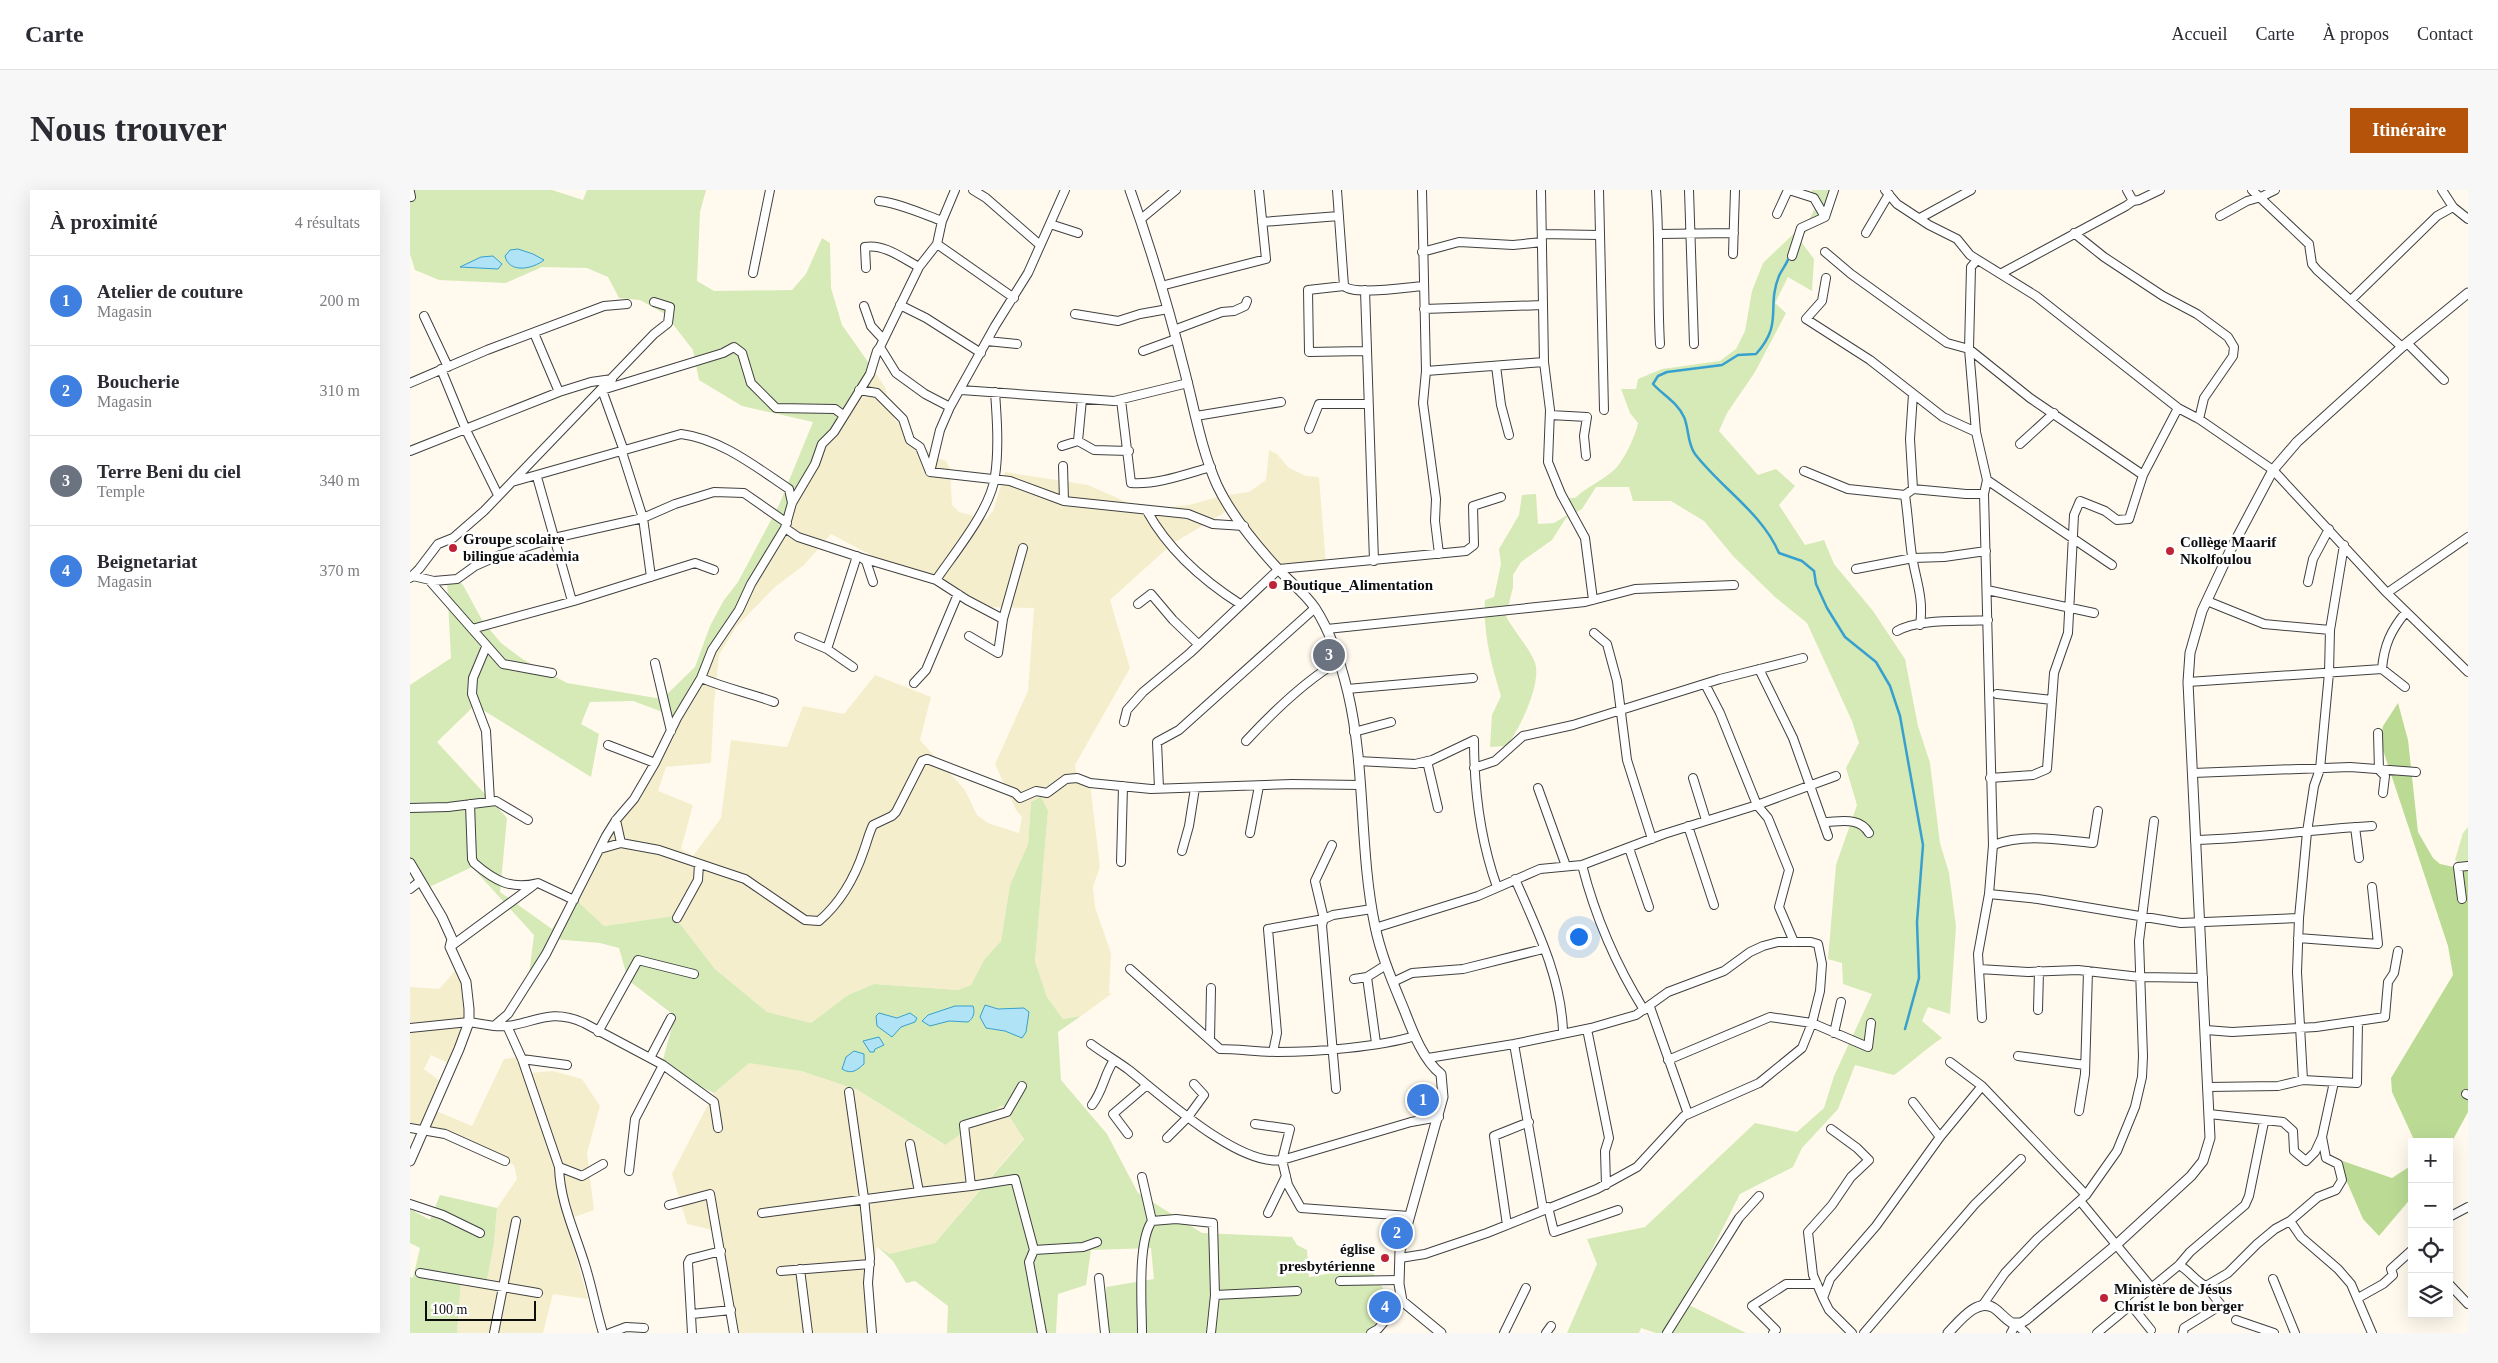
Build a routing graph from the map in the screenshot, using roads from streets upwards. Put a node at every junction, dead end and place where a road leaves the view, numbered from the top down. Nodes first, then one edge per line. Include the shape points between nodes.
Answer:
1 (770, 190) edge
2 (955, 190) edge
3 (973, 190) edge
4 (1065, 190) edge
5 (1130, 190) edge
6 (1176, 190) edge
7 (1259, 190) edge
8 (1338, 190) edge
9 (1422, 190) edge
10 (1541, 190) edge
11 (1599, 190) edge
12 (1656, 190) edge
13 (1689, 190) edge
14 (1734, 190) edge
15 (1788, 190) edge
16 (1834, 190) edge
17 (1971, 190) edge
18 (2127, 190) edge
19 (2160, 190) edge
20 (2252, 190) edge
21 (2275, 190) edge
22 (2442, 190) edge
23 (1887, 192) edge
24 (2261, 198) junction
25 (2133, 200) junction
26 (880, 201) dead end
27 (2453, 207) junction
28 (1777, 214) dead end
29 (1339, 216) junction
30 (2220, 216) dead end
31 (1825, 217) junction
32 (1920, 218) junction
33 (1141, 219) junction
34 (2468, 219) edge
35 (942, 221) junction
36 (1262, 222) junction
37 (1050, 224) junction
38 (1078, 233) dead end
39 (1734, 233) junction
40 (1866, 233) dead end
41 (2074, 233) junction
42 (1659, 234) junction
43 (1690, 234) junction
44 (1599, 235) junction
45 (1542, 238) junction
46 (937, 244) junction
47 (1040, 246) junction
48 (1422, 252) junction
49 (1825, 252) dead end
50 (1733, 254) dead end
51 (1792, 256) dead end
52 (1977, 260) junction
53 (919, 267) junction
54 (866, 268) dead end
55 (753, 273) dead end
56 (2002, 273) junction
57 (1826, 278) dead end
58 (1161, 286) junction
59 (1344, 286) junction
60 (1423, 286) junction
61 (1364, 290) junction
62 (2468, 293) edge
63 (1014, 298) junction
64 (2351, 300) junction
65 (1247, 301) dead end
66 (654, 302) dead end
67 (627, 304) dead end
68 (900, 305) junction
69 (1543, 305) junction
70 (864, 306) dead end
71 (1168, 309) junction
72 (1424, 309) junction
73 (1075, 314) dead end
74 (424, 316) dead end
75 (534, 333) junction
76 (1175, 334) junction
77 (987, 341) junction
78 (1017, 344) dead end
79 (1660, 344) dead end
80 (1694, 344) dead end
81 (2404, 345) junction
82 (879, 348) junction
83 (1969, 349) junction
84 (1143, 351) dead end
85 (1365, 352) junction
86 (981, 353) junction
87 (1544, 362) junction
88 (1496, 366) junction
89 (444, 368) junction
90 (1426, 371) junction
91 (612, 379) junction
92 (2444, 380) dead end
93 (410, 383) edge
94 (1188, 383) junction
95 (602, 390) junction
96 (859, 390) junction
97 (961, 390) junction
98 (559, 392) junction
99 (995, 392) junction
100 (1913, 394) junction
101 (1082, 399) junction
102 (1121, 400) junction
103 (1282, 402) dead end
104 (1367, 404) junction
105 (950, 407) junction
106 (2178, 408) junction
107 (1604, 410) dead end
108 (2054, 413) junction
109 (843, 415) junction
110 (1550, 415) junction
111 (1196, 416) junction
112 (2199, 418) junction
113 (1309, 429) dead end
114 (466, 430) junction
115 (1976, 432) junction
116 (1510, 435) dead end
117 (1078, 441) junction
118 (2020, 444) dead end
119 (1062, 446) dead end
120 (410, 451) edge
121 (1129, 451) junction
122 (623, 452) junction
123 (1586, 456) dead end
124 (1063, 466) dead end
125 (1211, 467) junction
126 (2273, 470) junction
127 (1804, 471) dead end
128 (930, 472) junction
129 (2143, 475) junction
130 (537, 477) junction
131 (995, 478) junction
132 (1988, 480) junction
133 (512, 482) junction
134 (1913, 489) junction
135 (1984, 494) junction
136 (498, 495) junction
137 (1905, 495) junction
138 (1501, 497) dead end
139 (1064, 501) junction
140 (792, 503) junction
141 (1147, 511) junction
142 (643, 518) junction
143 (786, 526) junction
144 (1244, 526) junction
145 (2329, 529) junction
146 (554, 538) junction
147 (2072, 539) junction
148 (2466, 542) edge
149 (2344, 545) junction
150 (1023, 548) dead end
151 (1986, 552) junction
152 (1439, 554) junction
153 (860, 557) junction
154 (1912, 558) junction
155 (1374, 561) junction
156 (2112, 565) dead end
157 (1278, 569) junction
158 (1856, 569) dead end
159 (714, 570) dead end
160 (412, 577) edge
161 (651, 577) junction
162 (429, 580) junction
163 (936, 580) junction
164 (873, 582) dead end
165 (2308, 582) dead end
166 (1734, 585) dead end
167 (1987, 590) junction
168 (2387, 593) junction
169 (958, 594) junction
170 (1593, 600) junction
171 (572, 601) junction
172 (2207, 601) junction
173 (1138, 604) dead end
174 (1240, 604) junction
175 (2069, 607) junction
176 (1315, 608) junction
177 (2406, 612) junction
178 (2094, 613) dead end
179 (1003, 619) junction
180 (1988, 620) junction
181 (1920, 625) junction
182 (472, 629) junction
183 (1327, 629) junction
184 (2330, 630) junction
185 (1897, 631) dead end
186 (1594, 634) dead end
187 (968, 636) dead end
188 (799, 637) dead end
189 (1198, 644) junction
190 (486, 647) junction
191 (827, 650) junction
192 (1803, 658) dead end
193 (1339, 661) junction
194 (655, 663) dead end
195 (853, 667) dead end
196 (1759, 669) junction
197 (2382, 669) junction
198 (2468, 672) edge
199 (552, 673) dead end
200 (2329, 673) junction
201 (701, 678) junction
202 (1473, 678) dead end
203 (2188, 682) junction
204 (914, 683) dead end
205 (1705, 684) junction
206 (2404, 687) dead end
207 (1347, 690) junction
208 (1997, 694) dead end
209 (2052, 700) junction
210 (774, 702) dead end
211 (1620, 710) junction
212 (1124, 722) dead end
213 (1391, 722) dead end
214 (671, 731) junction
215 (1354, 732) junction
216 (2378, 733) dead end
217 (1246, 741) dead end
218 (608, 744) dead end
219 (1358, 761) junction
220 (1427, 761) junction
221 (655, 762) junction
222 (1474, 768) junction
223 (2320, 769) junction
224 (2379, 770) junction
225 (2416, 772) dead end
226 (2193, 773) junction
227 (1836, 776) dead end
228 (1693, 778) dead end
229 (1990, 778) junction
230 (1360, 785) junction
231 (1123, 786) junction
232 (1259, 786) junction
233 (1810, 786) junction
234 (1159, 788) junction
235 (1195, 788) junction
236 (1538, 788) dead end
237 (2383, 793) dead end
238 (490, 801) junction
239 (470, 804) junction
240 (1757, 805) junction
241 (410, 808) edge
242 (1438, 808) dead end
243 (2098, 811) dead end
244 (528, 820) dead end
245 (616, 820) junction
246 (1706, 820) junction
247 (2154, 821) dead end
248 (1823, 822) junction
249 (1688, 826) junction
250 (2372, 826) dead end
251 (2355, 827) junction
252 (1869, 832) dead end
253 (2307, 832) junction
254 (1250, 833) dead end
255 (1828, 836) dead end
256 (1652, 839) junction
257 (2195, 840) junction
258 (621, 843) junction
259 (1332, 845) dead end
260 (1993, 845) junction
261 (1629, 848) junction
262 (600, 849) junction
263 (1182, 851) dead end
264 (2359, 858) dead end
265 (1121, 862) dead end
266 (410, 863) edge
267 (699, 864) junction
268 (1582, 865) junction
269 (1566, 866) junction
270 (2468, 866) edge
271 (1515, 879) junction
272 (419, 882) junction
273 (538, 883) junction
274 (1497, 887) junction
275 (2372, 887) dead end
276 (410, 889) edge
277 (1989, 894) junction
278 (2462, 899) dead end
279 (574, 900) junction
280 (1714, 906) dead end
281 (1649, 907) dead end
282 (1372, 909) junction
283 (2143, 916) junction
284 (677, 918) dead end
285 (2299, 918) junction
286 (1324, 919) junction
287 (2199, 922) junction
288 (1375, 928) junction
289 (2298, 938) junction
290 (1794, 942) junction
291 (450, 947) junction
292 (1543, 949) junction
293 (2398, 952) dead end
294 (1386, 965) junction
295 (1130, 969) dead end
296 (1979, 969) junction
297 (2039, 971) junction
298 (2088, 971) junction
299 (694, 974) dead end
300 (1367, 977) junction
301 (2140, 977) junction
302 (2203, 978) junction
303 (1354, 979) dead end
304 (1393, 982) junction
305 (1212, 988) dead end
306 (1841, 1002) dead end
307 (1647, 1009) junction
308 (2038, 1010) dead end
309 (670, 1018) dead end
310 (1982, 1018) dead end
311 (2358, 1021) junction
312 (469, 1022) junction
313 (1812, 1023) junction
314 (1871, 1024) dead end
315 (494, 1026) junction
316 (410, 1028) edge
317 (508, 1028) junction
318 (2299, 1028) junction
319 (1587, 1029) junction
320 (2206, 1030) junction
321 (598, 1032) junction
322 (1563, 1033) junction
323 (1834, 1033) junction
324 (1415, 1036) junction
325 (1210, 1040) junction
326 (1376, 1043) junction
327 (1091, 1044) dead end
328 (1514, 1044) junction
329 (1334, 1048) junction
330 (1273, 1052) junction
331 (2018, 1056) dead end
332 (650, 1058) junction
333 (1428, 1058) junction
334 (522, 1059) junction
335 (1114, 1060) junction
336 (1668, 1060) junction
337 (1950, 1062) dead end
338 (567, 1065) dead end
339 (663, 1065) junction
340 (2085, 1065) junction
341 (2303, 1080) junction
342 (2334, 1082) junction
343 (1194, 1084) dead end
344 (1147, 1085) junction
345 (1022, 1086) dead end
346 (1982, 1086) junction
347 (2208, 1088) junction
348 (1336, 1089) dead end
349 (849, 1092) dead end
350 (1913, 1102) dead end
351 (1092, 1104) dead end
352 (2079, 1111) dead end
353 (1688, 1114) junction
354 (2209, 1114) junction
355 (1188, 1117) junction
356 (1438, 1117) junction
357 (1529, 1122) junction
358 (2264, 1122) junction
359 (1254, 1124) dead end
360 (410, 1128) edge
361 (718, 1128) dead end
362 (1831, 1129) dead end
363 (423, 1131) junction
364 (1128, 1134) dead end
365 (1940, 1137) junction
366 (2322, 1137) junction
367 (1168, 1138) dead end
368 (910, 1144) dead end
369 (2021, 1159) dead end
370 (1282, 1160) junction
371 (410, 1161) edge
372 (505, 1161) dead end
373 (603, 1164) dead end
374 (559, 1167) junction
375 (629, 1171) dead end
376 (1286, 1176) junction
377 (1142, 1177) dead end
378 (1606, 1184) junction
379 (972, 1186) junction
380 (919, 1192) junction
381 (1759, 1196) dead end
382 (864, 1198) junction
383 (2084, 1198) junction
384 (410, 1204) edge
385 (669, 1205) dead end
386 (2468, 1207) edge
387 (1545, 1208) junction
388 (1618, 1210) dead end
389 (762, 1213) dead end
390 (1268, 1213) dead end
391 (2453, 1215) edge
392 (1410, 1216) junction
393 (516, 1221) dead end
394 (1152, 1221) junction
395 (2290, 1221) junction
396 (1507, 1225) junction
397 (480, 1233) dead end
398 (1097, 1242) dead end
399 (2116, 1245) junction
400 (1034, 1250) junction
401 (721, 1251) junction
402 (2408, 1254) edge
403 (1400, 1258) junction
404 (870, 1264) junction
405 (2179, 1265) junction
406 (800, 1269) junction
407 (781, 1271) dead end
408 (420, 1273) dead end
409 (1100, 1278) dead end
410 (2273, 1279) dead end
411 (1399, 1280) junction
412 (1340, 1281) dead end
413 (1817, 1284) junction
414 (504, 1286) junction
415 (2206, 1286) junction
416 (2151, 1287) junction
417 (1526, 1288) dead end
418 (2453, 1288) edge
419 (1297, 1291) dead end
420 (538, 1293) dead end
421 (1215, 1295) junction
422 (1823, 1298) junction
423 (2358, 1298) junction
424 (1402, 1301) junction
425 (2468, 1304) edge
426 (2131, 1305) junction
427 (1982, 1306) junction
428 (731, 1310) junction
429 (692, 1314) junction
430 (2236, 1320) dead end
431 (2016, 1324) junction
432 (644, 1328) dead end
433 (2151, 1330) dead end
434 (494, 1333) edge
435 (602, 1333) edge
436 (610, 1333) edge
437 (692, 1333) edge
438 (734, 1333) edge
439 (808, 1333) edge
440 (872, 1333) edge
441 (1042, 1333) edge
442 (1105, 1333) edge
443 (1142, 1333) edge
444 (1211, 1333) edge
445 (1371, 1333) edge
446 (1441, 1333) edge
447 (1504, 1333) edge
448 (1667, 1333) edge
449 (1773, 1333) edge
450 (1852, 1333) edge
451 (1864, 1333) edge
452 (1948, 1333) edge
453 (2011, 1333) edge
454 (2026, 1333) edge
455 (2097, 1333) edge
456 (2182, 1333) edge
457 (2274, 1333) edge
458 (2295, 1333) edge
459 (2372, 1333) edge

1 - 55 street
2 - 35 street
3 - 47 street
4 - 37 street
5 - 33 street
6 - 33 street
7 - 36 street
8 - 29 street
9 - 48 street
10 - 45 street
11 - 44 street
12 - 42 street
13 - 43 street
14 - 39 street
15 - 28 street
15 - 31 street via 1814,198
16 - 31 street
17 - 32 street
18 - 25 street
19 - 25 street
20 - 24 street
21 - 24 street
22 - 27 street
23 - 32 street via 1898,204
23 - 40 street
24 - 30 street via 2247,201
24 - 64 street via 2310,244 2312,264
25 - 41 street
26 - 35 street
27 - 34 street
27 - 64 street via 2437,216
29 - 36 street
29 - 59 street
31 - 51 street via 1801,228
32 - 52 street via 1957,239
33 - 58 street
35 - 46 street
36 - 58 street via 1266,259
37 - 38 street
37 - 47 street
39 - 43 street
39 - 50 street
41 - 56 street
41 - 112 street via 2104,257 2228,336 2234,347 2233,356 2204,398
42 - 43 street
42 - 79 street
43 - 80 street
44 - 45 street
44 - 107 street
45 - 48 street via 1513,245 1459,242
45 - 69 street
46 - 53 street
46 - 63 street
47 - 63 street
48 - 60 street
49 - 83 street via 1947,343
52 - 56 street
52 - 83 street via 1971,268
53 - 54 street via 870,246 865,248
53 - 68 street
56 - 106 street
57 - 100 street via 1822,301 1806,319 1870,360
58 - 71 street
59 - 61 street
59 - 85 street via 1308,290 1309,352
60 - 61 street
60 - 72 street
61 - 85 street
62 - 81 street
63 - 77 street
64 - 81 street
65 - 76 street via 1234,311 1222,312
66 - 91 street via 670,307 668,323
67 - 75 street via 604,306
68 - 82 street
68 - 86 street
69 - 72 street
69 - 87 street
70 - 82 street
71 - 73 street via 1118,321
71 - 76 street
72 - 90 street
74 - 89 street
75 - 89 street
75 - 98 street
76 - 84 street
76 - 94 street
77 - 78 street
77 - 86 street
81 - 92 street
81 - 126 street via 2298,442
82 - 96 street via 870,374
82 - 105 street via 896,373
83 - 108 street
83 - 115 street
85 - 104 street
86 - 97 street
87 - 88 street
87 - 110 street
88 - 90 street
88 - 116 street via 1501,405
89 - 93 street
89 - 114 street
90 - 152 street via 1423,403 1436,499
91 - 95 street
91 - 98 street
94 - 102 street
94 - 111 street
95 - 109 street via 716,356 734,346 742,353 751,382 776,408 835,409
95 - 122 street
95 - 133 street
96 - 109 street
96 - 128 street via 877,394 904,419 910,440 920,447
97 - 99 street
97 - 105 street
98 - 114 street
99 - 101 street
99 - 131 street via 998,426
100 - 115 street via 1952,423
100 - 134 street via 1910,439
101 - 102 street
101 - 117 street
102 - 121 street
103 - 111 street
104 - 113 street via 1319,404
104 - 155 street
105 - 128 street via 940,430
106 - 112 street
106 - 129 street
108 - 118 street
108 - 129 street
109 - 140 street via 834,432 822,444 815,464
110 - 123 street via 1587,416
110 - 170 street via 1548,462 1585,538
111 - 125 street
112 - 126 street
114 - 120 street
114 - 136 street
115 - 132 street
117 - 119 street
117 - 121 street via 1094,450
121 - 125 street via 1131,483 1144,483
122 - 130 street
122 - 140 street via 681,434 708,440 789,490
122 - 142 street
124 - 139 street
125 - 144 street via 1216,484
126 - 145 street
126 - 172 street
127 - 137 street via 1848,489
128 - 131 street
129 - 147 street via 2129,519 2117,520 2080,500 2074,515
130 - 133 street
130 - 146 street
131 - 139 street
131 - 163 street via 984,507
132 - 135 street
132 - 147 street
133 - 136 street
134 - 135 street
134 - 137 street
135 - 151 street
136 - 160 street via 453,538 438,544
137 - 154 street
138 - 152 street via 1473,506 1474,545 1471,549
139 - 141 street
140 - 143 street
141 - 144 street via 1188,514 1213,524
141 - 174 street via 1157,530 1212,586
142 - 143 street via 714,492 744,493
142 - 146 street
142 - 161 street
143 - 153 street via 798,537
143 - 201 street via 739,610 712,650
144 - 157 street
145 - 149 street
145 - 165 street via 2313,559
146 - 162 street via 500,554 475,566 457,580
146 - 171 street
147 - 156 street
147 - 175 street
148 - 168 street
149 - 168 street
149 - 184 street
150 - 179 street
151 - 154 street
151 - 167 street
152 - 155 street
153 - 163 street
153 - 164 street via 866,561
153 - 191 street
154 - 158 street
154 - 181 street via 1919,578
155 - 157 street
157 - 174 street
157 - 176 street
159 - 161 street via 695,563
160 - 162 street
161 - 171 street
162 - 182 street
163 - 169 street
166 - 170 street via 1635,589
167 - 175 street
167 - 180 street
168 - 177 street
169 - 179 street
169 - 204 street via 926,670
170 - 183 street
171 - 182 street
172 - 184 street via 2264,624
172 - 203 street via 2190,653
173 - 189 street via 1151,594
174 - 189 street
175 - 178 street
175 - 209 street via 2068,633 2054,673
176 - 183 street
176 - 234 street via 1179,730 1157,742
177 - 197 street via 2392,628 2383,650
177 - 198 street
179 - 187 street via 998,653
180 - 181 street
180 - 229 street
181 - 185 street
182 - 190 street
183 - 193 street
184 - 200 street
186 - 211 street via 1607,644 1617,681
188 - 191 street
189 - 212 street via 1143,692 1126,710
190 - 199 street via 503,664
190 - 238 street via 473,678 472,694 486,731
191 - 195 street
192 - 196 street
193 - 207 street
193 - 217 street via 1274,712
194 - 214 street
196 - 205 street
196 - 233 street via 1793,738
197 - 200 street
197 - 206 street
200 - 203 street
200 - 223 street
201 - 210 street via 728,690 747,692
201 - 214 street
202 - 207 street
203 - 226 street
205 - 211 street
205 - 240 street
207 - 215 street
208 - 209 street
209 - 229 street via 2047,769 2033,775
211 - 222 street via 1523,736 1495,761
211 - 256 street via 1626,760
213 - 215 street
214 - 221 street
215 - 219 street
216 - 224 street
218 - 221 street
219 - 220 street via 1415,764
219 - 230 street
220 - 222 street via 1474,740
220 - 242 street
221 - 245 street via 634,799
222 - 274 street via 1480,830
223 - 224 street via 2350,767
223 - 226 street
223 - 253 street
224 - 225 street
224 - 237 street via 2385,776
226 - 257 street
227 - 233 street
228 - 246 street
229 - 260 street
230 - 232 street
230 - 282 street
231 - 234 street
231 - 265 street
231 - 267 street via 1066,779 1047,793 1036,790 1020,798 1015,793 927,759 922,761 896,812 873,824 848,887 831,911 819,921 805,920 745,880
232 - 235 street
232 - 254 street
233 - 240 street
233 - 248 street
234 - 235 street
235 - 263 street
236 - 269 street
238 - 239 street
238 - 244 street via 501,803
239 - 241 street
239 - 273 street via 474,863 503,884 525,886
240 - 246 street
240 - 290 street via 1768,818 1789,870 1779,907
243 - 260 street via 2093,843 2057,838 2010,839
245 - 258 street
245 - 262 street
246 - 249 street
247 - 283 street
248 - 252 street via 1859,821
248 - 255 street
249 - 256 street
249 - 280 street
250 - 251 street
251 - 253 street
251 - 264 street
253 - 257 street
253 - 285 street
256 - 261 street
257 - 287 street
258 - 262 street
258 - 267 street via 659,850
259 - 286 street via 1315,881
260 - 277 street
261 - 268 street
261 - 281 street
262 - 279 street
266 - 272 street
267 - 284 street via 698,880
268 - 269 street
268 - 307 street via 1588,890 1620,972
269 - 271 street via 1540,869
270 - 278 street via 2458,867
271 - 274 street
271 - 292 street
272 - 276 street
272 - 291 street via 442,916 452,939
273 - 279 street
273 - 291 street
274 - 288 street
275 - 289 street via 2378,944
277 - 283 street
277 - 296 street via 1978,954
279 - 315 street via 546,954 508,1014
282 - 286 street
282 - 288 street
283 - 287 street via 2181,923
283 - 301 street via 2138,941
285 - 287 street
285 - 289 street
286 - 329 street via 1322,934
286 - 330 street via 1269,928 1277,1033
287 - 302 street
288 - 294 street
289 - 318 street
290 - 307 street via 1763,946 1718,974 1668,992
290 - 313 street via 1818,944 1821,952 1820,990
291 - 312 street via 466,982
292 - 304 street via 1463,970 1412,973
292 - 322 street via 1559,996
293 - 311 street via 2394,973 2388,982 2385,1017
294 - 300 street
294 - 304 street
295 - 325 street
296 - 297 street
296 - 310 street
297 - 298 street
297 - 308 street
298 - 301 street
298 - 340 street
299 - 321 street via 638,960
300 - 303 street
300 - 326 street
301 - 302 street
301 - 383 street via 2142,1077 2135,1107 2117,1151
302 - 320 street
304 - 324 street
305 - 325 street
306 - 323 street
307 - 319 street
307 - 336 street
309 - 332 street
311 - 318 street
311 - 342 street via 2358,1083
312 - 315 street
312 - 316 street
312 - 363 street
313 - 323 street
313 - 336 street via 1770,1017
313 - 353 street via 1802,1048 1759,1083
314 - 323 street via 1868,1047
315 - 317 street
317 - 321 street via 537,1018 555,1016 572,1018
317 - 334 street
318 - 320 street via 2232,1032
318 - 341 street
319 - 322 street
319 - 378 street via 1609,1138 1605,1151
320 - 347 street
321 - 332 street
322 - 328 street
324 - 326 street
324 - 333 street
325 - 330 street via 1220,1049
326 - 329 street
327 - 335 street
328 - 333 street
328 - 357 street
329 - 330 street
329 - 348 street
331 - 340 street
332 - 339 street
333 - 356 street via 1432,1067 1441,1074 1443,1097
334 - 338 street
334 - 374 street
335 - 344 street
335 - 351 street via 1105,1074 1101,1092
336 - 353 street
337 - 346 street
339 - 361 street via 714,1102
339 - 375 street via 635,1119
340 - 352 street
341 - 342 street
341 - 347 street via 2278,1086
342 - 366 street
343 - 355 street via 1204,1095
344 - 355 street
344 - 364 street via 1113,1114
345 - 379 street via 1007,1112 964,1125
346 - 365 street
346 - 383 street
347 - 354 street
349 - 382 street
350 - 365 street
353 - 378 street via 1637,1167
354 - 358 street
354 - 399 street via 2210,1138 2198,1168
355 - 367 street
355 - 370 street via 1202,1129 1256,1157
356 - 370 street
356 - 392 street
357 - 387 street
357 - 396 street via 1494,1136
358 - 366 street via 2283,1122 2293,1131 2294,1150 2306,1161
358 - 405 street via 2245,1205
359 - 370 street via 1290,1129
360 - 363 street
362 - 413 street via 1869,1160 1851,1177 1808,1232
363 - 371 street
363 - 372 street via 445,1134
365 - 422 street via 1876,1226 1830,1279
366 - 395 street via 2326,1158 2338,1164 2342,1180 2336,1190 2318,1197
368 - 380 street
369 - 451 street via 1975,1204
370 - 376 street
373 - 374 street via 582,1176
374 - 435 street via 565,1206 596,1300
376 - 390 street
376 - 392 street via 1301,1208
377 - 394 street
378 - 387 street
379 - 380 street
379 - 400 street via 1015,1179
380 - 382 street
381 - 448 street via 1739,1218
382 - 389 street
382 - 404 street
383 - 399 street
383 - 427 street via 2004,1273
384 - 397 street
385 - 401 street via 710,1194
386 - 391 street
387 - 388 street via 1554,1232
387 - 396 street
392 - 403 street
393 - 414 street
394 - 421 street via 1176,1219 1213,1223
394 - 443 street via 1142,1262
395 - 415 street via 2270,1234 2228,1273
395 - 423 street via 2301,1237 2338,1269
396 - 403 street via 1425,1254
398 - 400 street via 1083,1247
399 - 416 street
399 - 431 street via 2026,1320
400 - 441 street via 1029,1262
401 - 428 street
401 - 429 street via 688,1263
402 - 423 street via 2392,1268 2393,1275 2383,1284
403 - 411 street
404 - 406 street
404 - 440 street via 868,1283
405 - 415 street
405 - 416 street
406 - 407 street
406 - 439 street
408 - 414 street
409 - 442 street
410 - 458 street
411 - 412 street
411 - 424 street
413 - 422 street
413 - 449 street via 1786,1284 1752,1306 1776,1330
414 - 420 street
414 - 434 street
415 - 456 street via 2221,1305 2184,1328
416 - 426 street
417 - 447 street
418 - 425 street
419 - 421 street
421 - 444 street
422 - 450 street via 1829,1310
423 - 459 street
424 - 445 street
424 - 446 street
426 - 433 street
426 - 455 street
427 - 431 street via 1994,1308
427 - 452 street via 1976,1307
428 - 429 street
428 - 438 street
429 - 437 street
430 - 457 street
431 - 453 street
431 - 454 street
432 - 436 street via 626,1328

